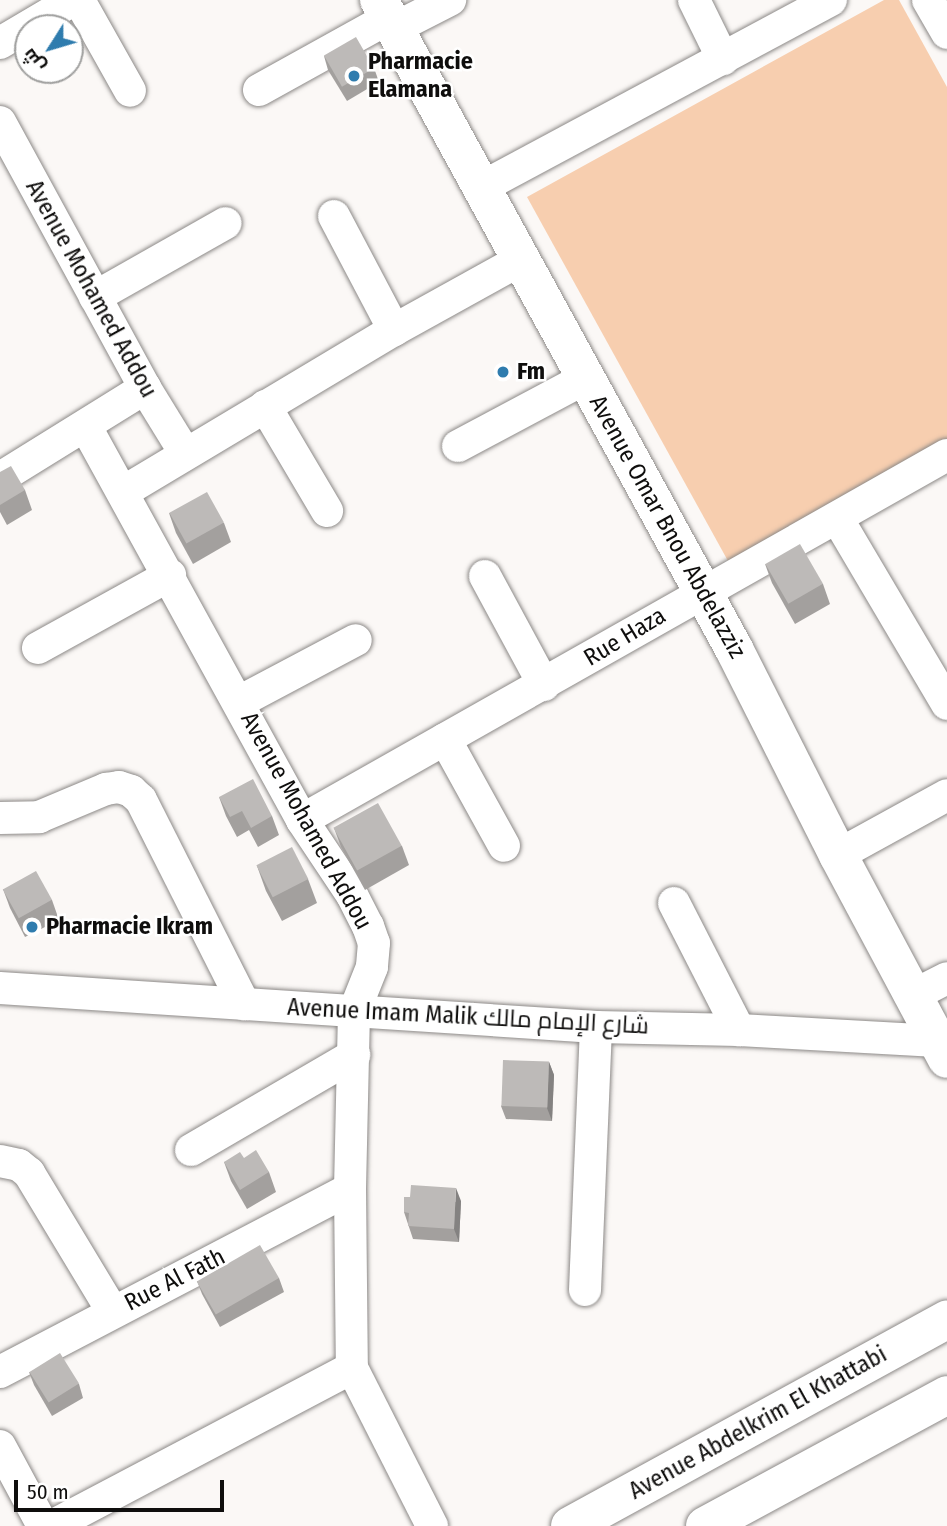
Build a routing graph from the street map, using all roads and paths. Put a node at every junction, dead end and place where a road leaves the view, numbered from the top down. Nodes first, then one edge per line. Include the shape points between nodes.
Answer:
1 (76, 0) edge
2 (450, 0) edge
3 (694, 0) edge
4 (831, 0) edge
5 (928, 0) edge
6 (388, 15) edge
7 (947, 33) edge
8 (0, 43) edge
9 (723, 59) junction
10 (260, 90) dead end
11 (130, 91) dead end
12 (0, 122) edge
13 (482, 187) junction
14 (334, 216) dead end
15 (226, 223) dead end
16 (522, 259) junction
17 (95, 297) junction
18 (394, 330) junction
19 (586, 378) junction
20 (145, 388) junction
21 (265, 406) junction
22 (86, 427) junction
23 (458, 446) dead end
24 (185, 453) junction
25 (947, 454) edge
26 (0, 478) edge
27 (123, 492) junction
28 (327, 511) dead end
29 (837, 518) junction
30 (170, 575) junction
31 (485, 576) dead end
32 (701, 592) junction
33 (356, 640) dead end
34 (38, 648) dead end
35 (544, 685) junction
36 (239, 702) junction
37 (947, 704) edge
38 (445, 739) junction
39 (947, 795) edge
40 (0, 818) edge
41 (302, 820) junction
42 (504, 846) dead end
43 (838, 855) junction
44 (674, 902) dead end
45 (947, 978) edge
46 (0, 988) edge
47 (912, 996) junction
48 (244, 1004) junction
49 (354, 1012) junction
50 (596, 1027) junction
51 (739, 1030) junction
52 (942, 1050) edge
53 (354, 1055) junction
54 (191, 1150) dead end
55 (0, 1161) edge
56 (350, 1189) junction
57 (586, 1290) dead end
58 (113, 1312) junction
59 (947, 1320) edge
60 (352, 1367) junction
61 (0, 1372) edge
62 (947, 1395) edge
63 (0, 1447) edge
64 (43, 1526) edge
65 (52, 1526) edge
66 (432, 1526) edge
67 (570, 1526) edge
68 (705, 1526) edge

1 - 8 street
1 - 11 street
2 - 6 street
3 - 9 street
4 - 9 street
5 - 7 street
6 - 10 street
6 - 13 street, Avenue Omar Bnou Abdelazziz
9 - 13 street
12 - 17 street, Avenue Mohamed Addou
13 - 16 street, Avenue Omar Bnou Abdelazziz
14 - 18 street
15 - 17 street
16 - 18 street
16 - 19 street, Avenue Omar Bnou Abdelazziz
17 - 20 street, Avenue Mohamed Addou
18 - 21 street
19 - 23 street
19 - 32 street, Avenue Omar Bnou Abdelazziz
20 - 22 street
20 - 24 street, Avenue Mohamed Addou
21 - 24 street
21 - 28 street
22 - 26 street
22 - 27 street, Avenue Mohamed Addou
24 - 27 street
25 - 29 street, Rue Haza
27 - 30 street, Avenue Mohamed Addou
29 - 32 street, Rue Haza
29 - 37 street
30 - 34 street
30 - 36 street, Avenue Mohamed Addou
31 - 35 street
32 - 35 street, Rue Haza
32 - 43 street, Avenue Omar Bnou Abdelazziz
33 - 36 street
35 - 38 street, Rue Haza
36 - 41 street, Avenue Mohamed Addou
38 - 41 street, Rue Haza
38 - 42 street
39 - 43 street
40 - 48 street via 38,817 106,789 131,791 141,800
41 - 49 street, Avenue Mohamed Addou via 352,895 374,943 372,967
43 - 47 street, Avenue Omar Bnou Abdelazziz
44 - 51 street
45 - 47 street
46 - 48 street, Avenue Imam Malik شارع الإمام مالك
47 - 52 street, Avenue Omar Bnou Abdelazziz
48 - 49 street, Avenue Imam Malik شارع الإمام مالك
49 - 50 street, Avenue Imam Malik شارع الإمام مالك
49 - 53 street, Avenue Mohamed Addou
50 - 51 street, Avenue Imam Malik شارع الإمام مالك
50 - 57 street
51 - 52 street, Avenue Imam Malik شارع الإمام مالك
53 - 54 street
53 - 56 street, Avenue Mohamed Addou
55 - 58 street via 19,1165 29,1173
56 - 58 street, Rue Al Fath
56 - 60 street, Avenue Mohamed Addou
58 - 61 street, Rue Al Fath
59 - 67 street, Avenue Abdelkrim El Khattabi
60 - 65 street
60 - 66 street, Avenue Mohamed Addou
62 - 68 street
63 - 64 street

